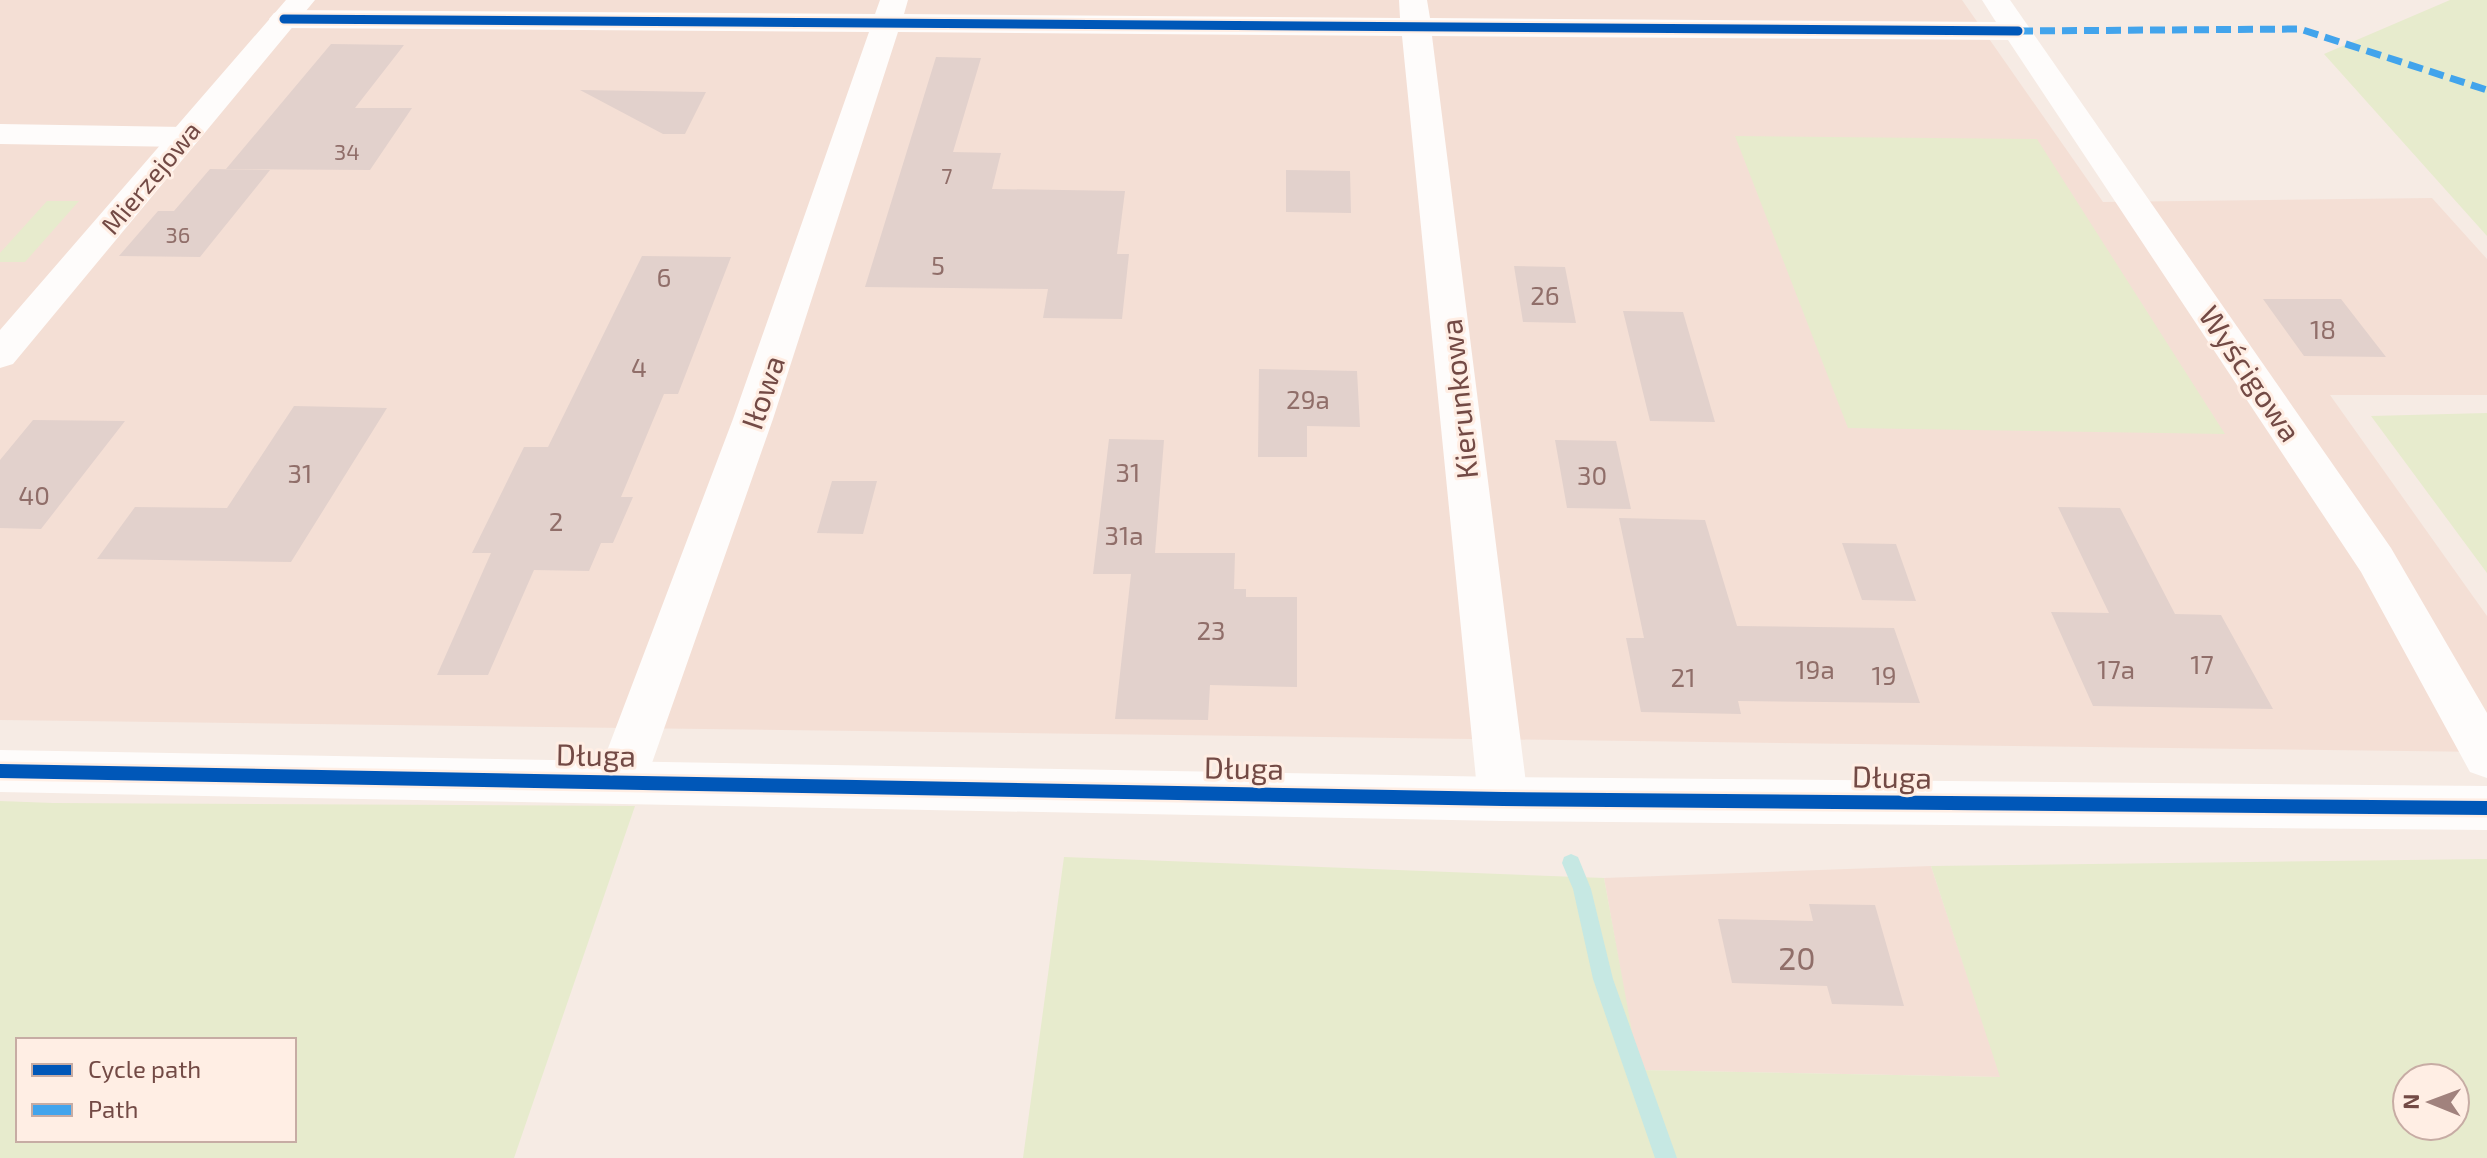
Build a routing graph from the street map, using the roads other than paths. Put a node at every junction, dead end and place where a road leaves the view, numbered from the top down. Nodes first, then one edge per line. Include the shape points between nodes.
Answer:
1 (1996, 0) edge
2 (292, 10) edge
3 (890, 12) edge
4 (1414, 14) edge
5 (2018, 31) junction
6 (0, 134) edge
7 (184, 137) junction
8 (0, 355) edge
9 (2487, 757) edge
10 (0, 771) edge
11 (621, 780) junction
12 (1503, 799) junction
13 (2487, 808) edge

1 - 5 street, Wyścigowa
2 - 3 street
2 - 7 street, Mierzejowa
3 - 4 street
3 - 11 street, Iłowa via 753,419
4 - 5 street
4 - 12 street, Kierunkowa
5 - 9 street, Wyścigowa via 2376,560
6 - 7 street
7 - 8 street, Mierzejowa
10 - 11 street, Długa
11 - 12 street, Długa
12 - 13 street, Długa

